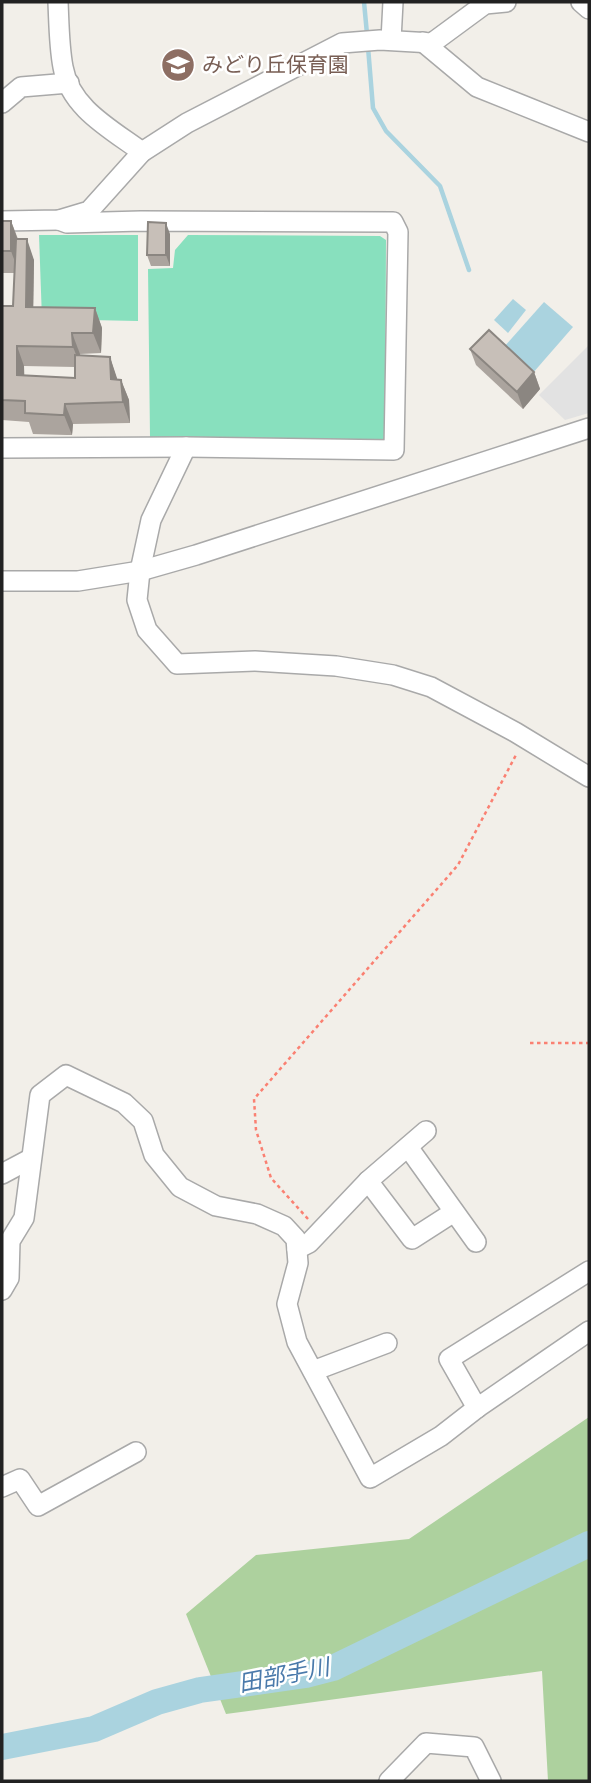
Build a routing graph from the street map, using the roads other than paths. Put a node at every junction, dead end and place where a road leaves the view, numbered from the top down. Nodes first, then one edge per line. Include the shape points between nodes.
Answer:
1 (58, 2) edge
2 (393, 2) edge
3 (506, 2) edge
4 (581, 2) edge
5 (589, 9) edge
6 (391, 40) junction
7 (423, 42) junction
8 (69, 83) junction
9 (2, 103) edge
10 (589, 132) edge
11 (142, 152) junction
12 (60, 220) junction
13 (2, 221) edge
14 (589, 428) edge
15 (186, 447) junction
16 (2, 448) edge
17 (140, 571) junction
18 (2, 581) edge
19 (589, 777) edge
20 (426, 1131) dead end
21 (408, 1147) junction
22 (30, 1159) junction
23 (2, 1174) edge
24 (368, 1181) junction
25 (454, 1212) junction
26 (6, 1235) edge
27 (476, 1242) dead end
28 (297, 1248) junction
29 (589, 1271) edge
30 (2, 1290) edge
31 (589, 1331) edge
32 (387, 1343) dead end
33 (313, 1371) junction
34 (477, 1408) junction
35 (136, 1452) dead end
36 (2, 1487) edge
37 (389, 1781) edge
38 (491, 1781) edge

1 - 8 street via 63,69
2 - 6 street
3 - 7 street via 485,4 432,43
4 - 5 street
6 - 7 street
6 - 11 street via 342,43 187,122
7 - 10 street via 477,88
8 - 9 street via 21,87
8 - 11 street via 86,111
11 - 12 street via 89,211
12 - 13 street
12 - 15 street via 393,222 398,232 394,450
14 - 17 street
15 - 16 street
15 - 17 street via 151,520
17 - 18 street via 78,581
17 - 19 street via 137,600 147,630 177,664 296,663 393,675 431,687
20 - 21 street
21 - 24 street
21 - 25 street
22 - 23 street
22 - 26 street via 24,1218
22 - 28 street via 40,1096 66,1075 124,1103 143,1121 154,1155 180,1187 216,1206 257,1214 284,1226 296,1238
24 - 25 street via 412,1239
24 - 28 street via 310,1243
25 - 27 street
26 - 30 street via 9,1278
28 - 33 street via 298,1263 287,1304 297,1342
29 - 34 street via 449,1359
31 - 34 street
32 - 33 street
33 - 34 street via 370,1478 441,1436
35 - 36 street via 38,1506 20,1479
37 - 38 street via 426,1743 474,1747

